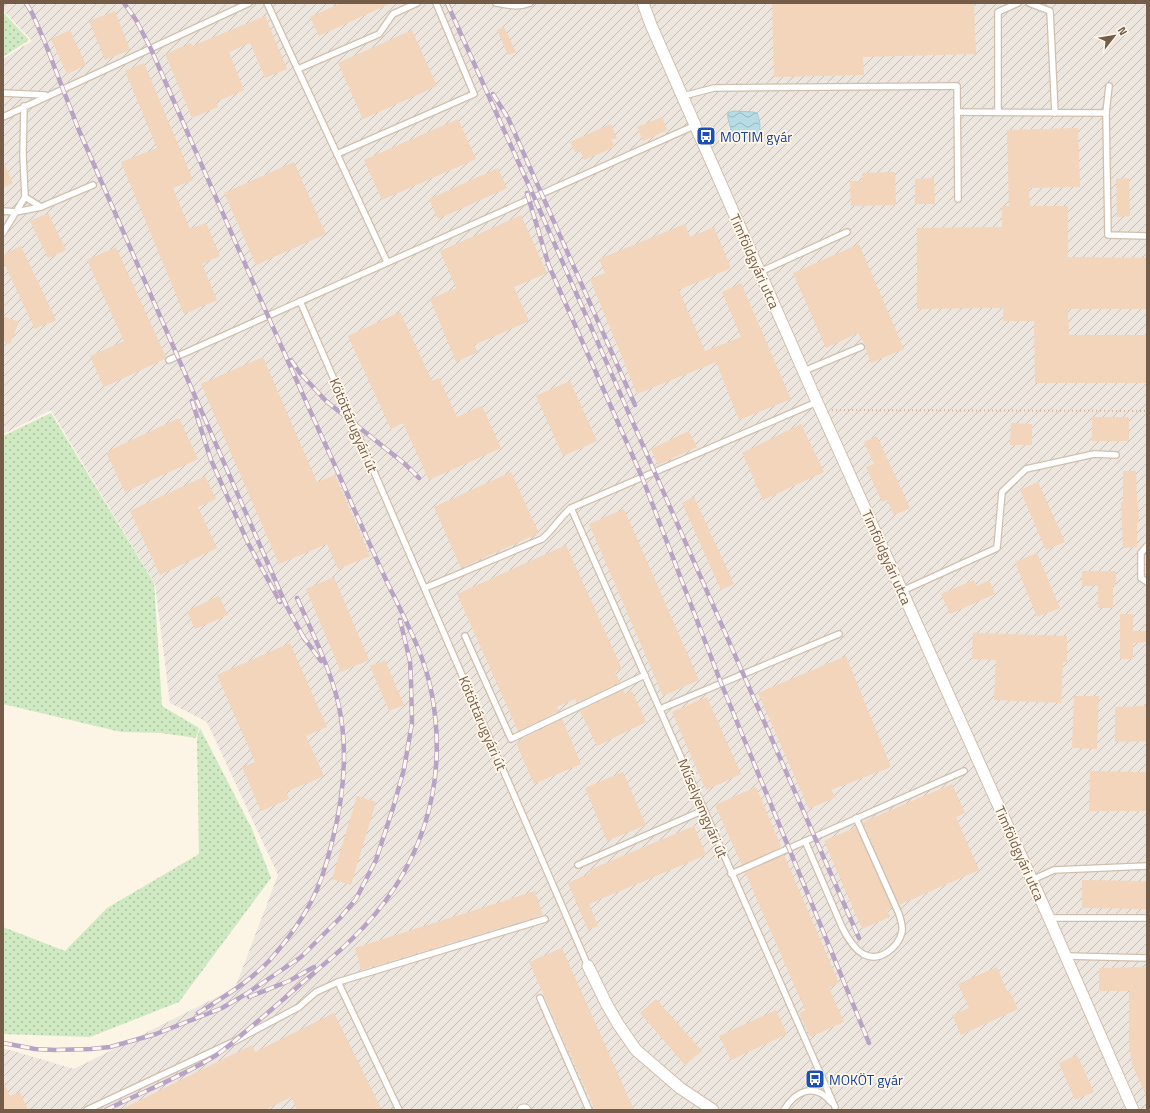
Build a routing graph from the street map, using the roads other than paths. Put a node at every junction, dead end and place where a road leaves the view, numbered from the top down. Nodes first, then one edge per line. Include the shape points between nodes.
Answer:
1 (249, 3) edge
2 (267, 3) edge
3 (417, 3) edge
4 (436, 3) edge
5 (496, 3) edge
6 (530, 3) edge
7 (643, 3) edge
8 (1018, 3) edge
9 (1029, 3) edge
10 (298, 69) junction
11 (1109, 86) dead end
12 (3, 93) edge
13 (47, 96) junction
14 (683, 96) junction
15 (24, 106) junction
16 (957, 112) junction
17 (998, 112) junction
18 (1055, 113) junction
19 (1106, 113) junction
20 (3, 116) edge
21 (696, 125) junction
22 (337, 154) junction
23 (93, 185) dead end
24 (25, 197) junction
25 (958, 199) dead end
26 (42, 207) junction
27 (3, 211) edge
28 (16, 212) junction
29 (3, 232) edge
30 (847, 232) dead end
31 (1147, 236) edge
32 (387, 262) junction
33 (760, 272) junction
34 (300, 301) junction
35 (861, 347) dead end
36 (169, 360) dead end
37 (804, 371) junction
38 (819, 406) junction
39 (1116, 455) dead end
40 (571, 508) junction
41 (1147, 546) edge
42 (1147, 582) edge
43 (425, 588) junction
44 (902, 591) junction
45 (840, 634) dead end
46 (465, 636) dead end
47 (645, 675) junction
48 (660, 709) junction
49 (964, 771) dead end
50 (704, 810) junction
51 (856, 818) junction
52 (805, 841) junction
53 (578, 865) dead end
54 (1147, 866) edge
55 (731, 874) junction
56 (1032, 880) junction
57 (1049, 918) junction
58 (1147, 918) edge
59 (545, 919) dead end
60 (1066, 956) junction
61 (1147, 958) edge
62 (588, 966) joint
63 (338, 982) junction
64 (540, 998) dead end
65 (836, 1108) edge
66 (87, 1110) edge
67 (399, 1110) edge
68 (589, 1110) edge
69 (713, 1110) edge
70 (784, 1110) edge
71 (1133, 1110) edge

1 - 13 lane
2 - 10 lane
3 - 10 lane via 394,14 379,34
4 - 22 lane via 474,94
5 - 6 lane via 515,6
7 - 14 street, Timföldgyári utca
8 - 17 lane via 998,12
9 - 18 lane via 1050,11
10 - 22 lane
11 - 19 lane
12 - 13 lane
13 - 15 lane
14 - 16 lane via 714,88 957,86
14 - 21 street, Timföldgyári utca
15 - 20 lane
15 - 24 lane
16 - 17 lane
16 - 25 lane
17 - 18 lane
18 - 19 lane
19 - 31 lane via 1108,234
21 - 32 lane
21 - 33 street, Timföldgyári utca
22 - 32 lane
23 - 26 lane
24 - 26 lane
24 - 28 lane
26 - 28 lane
27 - 28 lane
28 - 29 lane
30 - 33 lane
32 - 34 lane
33 - 37 street, Timföldgyári utca
34 - 36 lane
34 - 43 lane, Kötöttárugyári út
35 - 37 lane
37 - 38 street, Timföldgyári utca
38 - 40 lane
38 - 44 street, Timföldgyári utca
39 - 44 lane via 1094,454 1026,469 1002,492 997,548
40 - 43 lane via 542,539
40 - 47 lane, Műselyemgyári út
41 - 42 lane via 1141,553 1141,578
43 - 62 lane, Kötöttárugyári út
44 - 56 street, Timföldgyári utca
45 - 48 lane
46 - 47 lane via 511,739
47 - 48 lane, Műselyemgyári út
48 - 50 lane, Műselyemgyári út
49 - 51 lane
50 - 53 lane
50 - 55 lane, Műselyemgyári út
51 - 52 lane
51 - 52 lane via 902,924 898,940 887,953 872,957 864,954 848,938
52 - 55 lane
54 - 56 lane via 1054,870
55 - 65 lane, Műselyemgyári út
56 - 57 street, Timföldgyári utca
57 - 58 lane
57 - 60 street, Timföldgyári utca
59 - 63 lane
60 - 61 lane
60 - 71 street, Timföldgyári utca
62 - 69 street, Kötöttárugyári út via 618,1024 636,1050 680,1088
63 - 66 lane via 316,992 299,1007 235,1041
63 - 67 lane
64 - 68 lane
65 - 70 lane via 826,1096 815,1091 803,1091 794,1096

